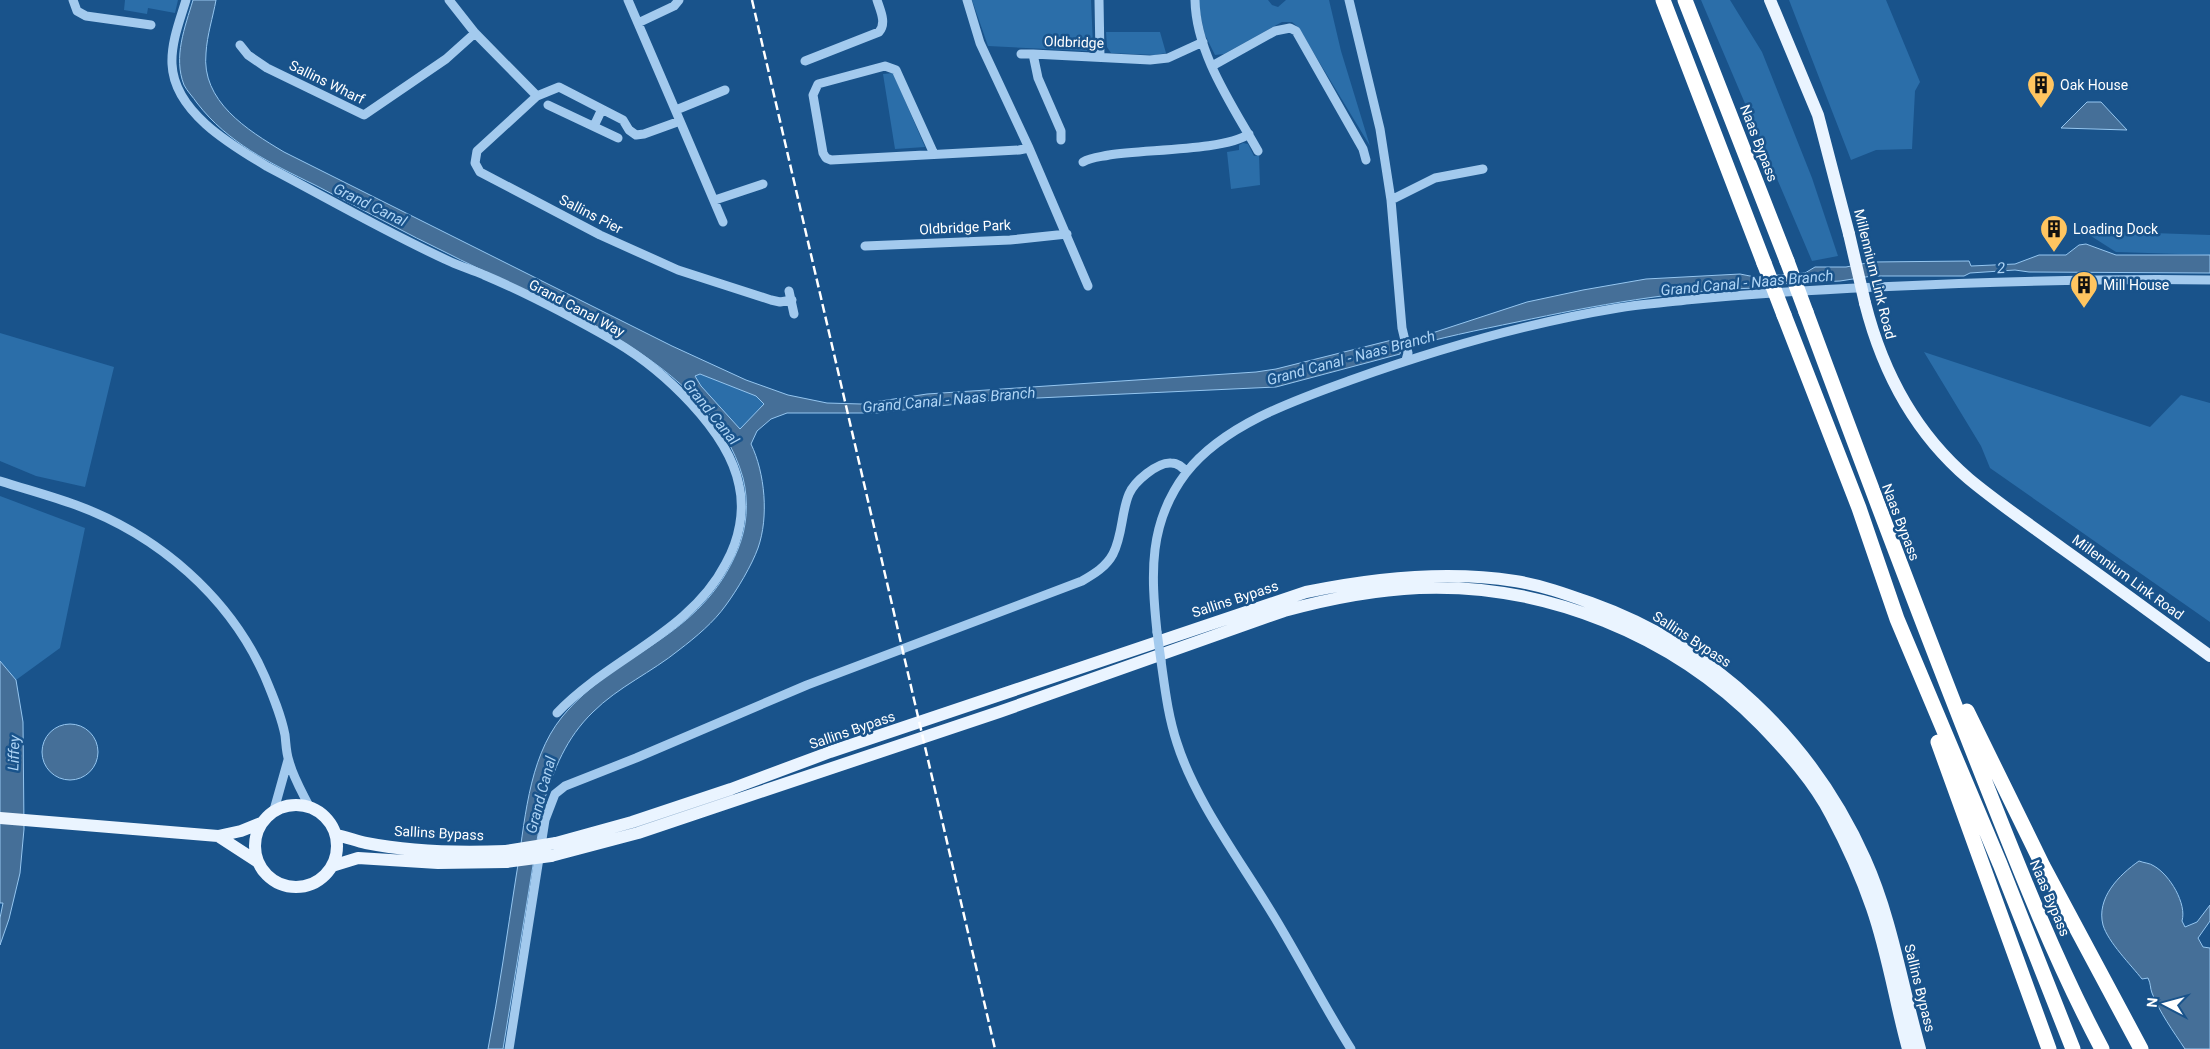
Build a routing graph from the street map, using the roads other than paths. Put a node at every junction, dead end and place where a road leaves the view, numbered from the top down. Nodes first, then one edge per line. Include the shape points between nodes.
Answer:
1 (73, 0) edge
2 (186, 0) edge
3 (449, 0) edge
4 (628, 0) edge
5 (679, 0) edge
6 (877, 0) edge
7 (967, 0) edge
8 (1099, 0) edge
9 (1195, 0) edge
10 (1349, 0) edge
11 (1663, 0) edge
12 (1686, 0) edge
13 (1770, 0) edge
14 (638, 23) junction
15 (151, 25) dead end
16 (475, 32) junction
17 (1203, 42) junction
18 (240, 45) dead end
19 (1021, 54) dead end
20 (1033, 54) junction
21 (1100, 56) junction
22 (805, 61) dead end
23 (1212, 66) junction
24 (725, 90) dead end
25 (537, 96) junction
26 (548, 105) dead end
27 (602, 109) junction
28 (676, 110) junction
29 (680, 120) junction
30 (594, 126) junction
31 (1249, 134) junction
32 (618, 138) dead end
33 (1061, 140) dead end
34 (1029, 148) junction
35 (1258, 151) dead end
36 (934, 154) junction
37 (1366, 160) dead end
38 (1083, 162) dead end
39 (1483, 169) dead end
40 (763, 184) dead end
41 (715, 200) junction
42 (1391, 200) junction
43 (724, 222) dead end
44 (1067, 234) junction
45 (864, 246) dead end
46 (2210, 280) edge
47 (1088, 286) dead end
48 (794, 314) dead end
49 (1407, 356) junction
50 (1187, 472) junction
51 (0, 481) edge
52 (1877, 504) junction
53 (1859, 508) junction
54 (2210, 656) edge
55 (557, 713) dead end
56 (288, 760) junction
57 (309, 806) junction
58 (274, 810) junction
59 (0, 818) edge
60 (261, 823) junction
61 (218, 836) junction
62 (336, 836) junction
63 (506, 856) junction
64 (258, 862) junction
65 (332, 866) junction
66 (509, 1049) edge
67 (1351, 1049) edge
68 (1908, 1049) edge
69 (1920, 1049) edge
70 (2050, 1049) edge
71 (2073, 1049) edge
72 (2102, 1049) edge
73 (2141, 1049) edge

1 - 15 street via 77,11 86,16
2 - 55 street, Grand Canal Way via 173,46 173,78 181,96 211,128 268,167 452,263 485,275 617,343 662,376 702,417 722,445 739,485 741,508 739,528 726,563 698,604 680,620 586,686
3 - 16 street
4 - 14 street
5 - 14 street via 674,6
6 - 22 street via 883,18 879,32
7 - 34 street via 980,43
8 - 21 street
9 - 17 street
10 - 42 street via 1380,130
11 - 53 highway, bridge
12 - 52 highway, Naas Bypass, bridge
13 - 54 main road, Millennium Link Road, bridge via 1818,116 1873,335 1897,390 1917,421 1950,460 1992,497
14 - 28 street
16 - 18 street, Sallins Wharf via 446,59 364,115 267,68
16 - 25 street
17 - 21 street, Oldbridge via 1168,58 1150,60
17 - 23 street
19 - 20 street
20 - 21 street, Oldbridge
20 - 33 street, Oldbridge via 1038,78 1061,131
23 - 31 street
23 - 37 street via 1276,31 1290,28 1296,31 1363,149
24 - 28 street
25 - 27 street, Sallins Pier via 557,86
25 - 48 street, Sallins Pier via 477,150 475,163 480,172 600,235 678,270 771,300 780,302 790,295
26 - 30 street
27 - 29 street, Sallins Pier via 624,120 636,135
27 - 30 street
28 - 29 street
29 - 41 street
30 - 32 street
31 - 35 street
31 - 38 street via 1215,144 1125,152
34 - 36 street
34 - 44 street
36 - 36 street via 896,70 891,66 818,84 814,94 826,158
39 - 42 street via 1436,178
40 - 41 street
41 - 43 street
42 - 49 street
44 - 45 street, Oldbridge Park via 1010,240
44 - 47 street
46 - 49 street via 2120,278 1736,295 1621,307
49 - 50 street via 1276,409 1224,438
50 - 66 street via 1178,464 1169,462 1140,481 1129,494 1120,540 1108,563 1082,581 807,685 565,786 555,794 545,820
50 - 67 street, bridge via 1176,488 1157,536 1152,581 1167,706 1177,744 1219,827
51 - 56 street via 76,505 125,527 157,546 196,580 224,610 252,652 275,702
52 - 72 highway, Naas Bypass via 2011,848 2076,1001
52 - 73 highway via 1998,778
53 - 70 highway via 1931,722
53 - 71 highway via 1897,619 2000,864
56 - 57 street
56 - 58 street
57 - 58 main road via 285,805
57 - 62 main road via 328,820
58 - 60 main road
59 - 61 main road
60 - 61 main road
60 - 64 main road via 254,846
61 - 64 main road
62 - 63 main road, Sallins Bypass via 429,851
62 - 65 main road
63 - 65 main road, Sallins Bypass via 438,864 358,858
63 - 68 main road, Sallins Bypass, bridge via 551,856 638,832 1311,604 1354,595 1419,588 1507,594 1568,607 1635,635 1676,657 1744,708 1774,739 1804,774 1830,813 1855,864 1872,909
63 - 69 main road, Sallins Bypass, bridge via 632,822 1306,592 1396,578 1514,581 1548,588 1604,607 1665,635 1741,689 1786,734 1840,808 1866,860 1888,923
64 - 65 main road via 269,878 292,887 315,883

